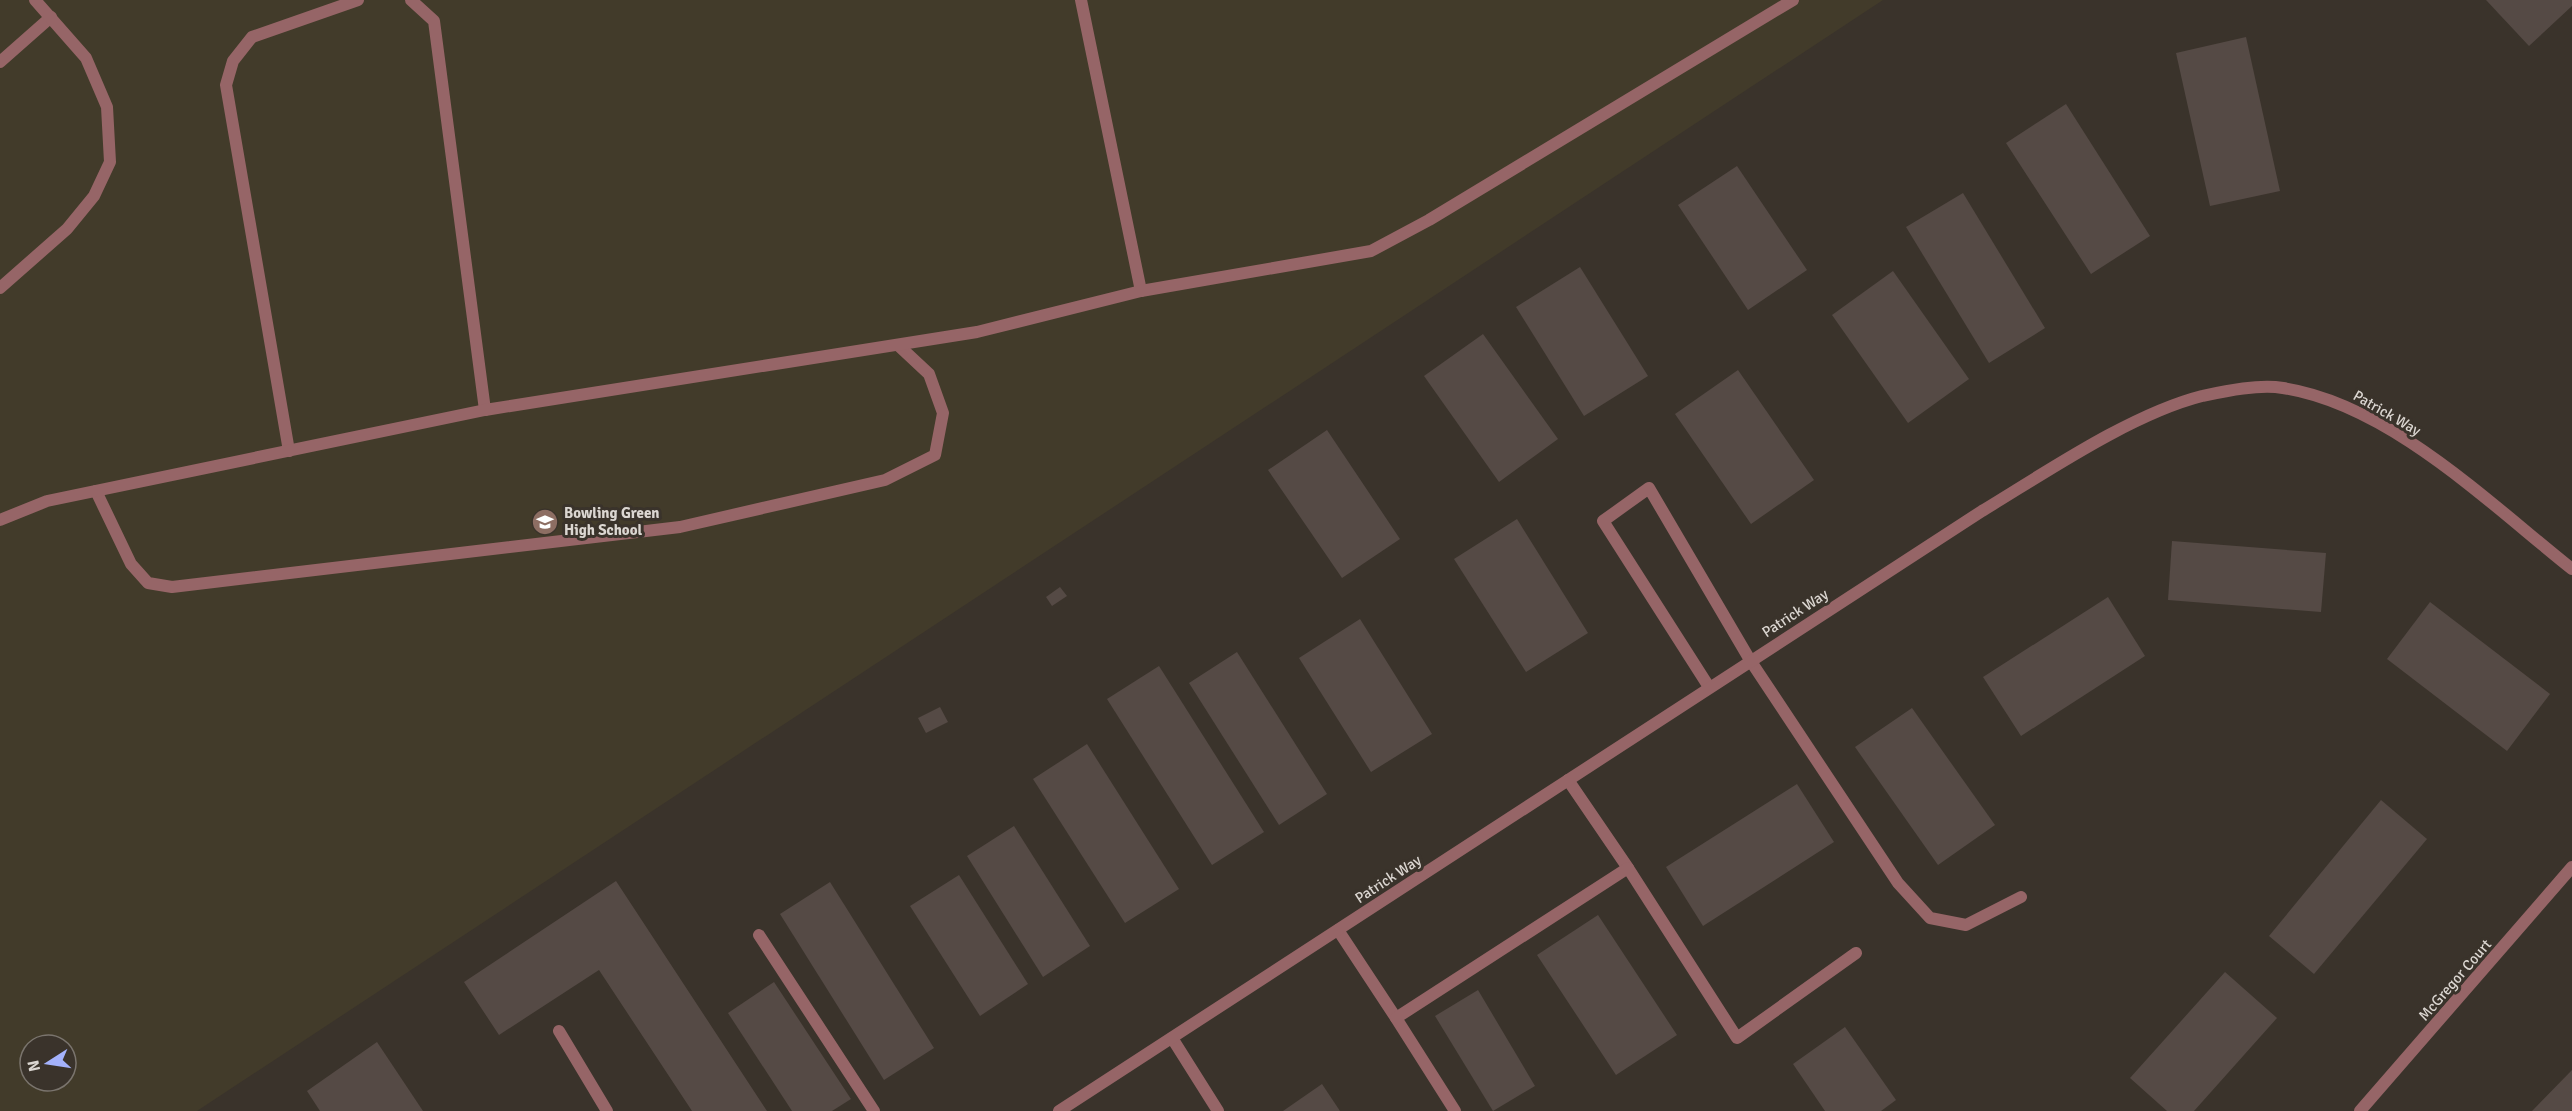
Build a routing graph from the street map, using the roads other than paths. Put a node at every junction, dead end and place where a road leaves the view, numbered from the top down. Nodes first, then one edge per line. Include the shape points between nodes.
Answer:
1 (35, 0) edge
2 (358, 0) edge
3 (411, 0) edge
4 (1081, 0) edge
5 (1793, 0) edge
6 (51, 18) junction
7 (0, 62) edge
8 (0, 288) edge
9 (1141, 291) junction
10 (898, 345) junction
11 (485, 410) junction
12 (289, 452) junction
13 (96, 491) junction
14 (0, 520) edge
15 (2572, 569) edge
16 (1750, 660) junction
17 (1708, 687) junction
18 (1568, 780) junction
19 (2572, 867) edge
20 (1628, 868) junction
21 (2021, 897) dead end
22 (1338, 930) junction
23 (759, 934) dead end
24 (1856, 953) dead end
25 (1396, 1018) junction
26 (559, 1031) dead end
27 (1172, 1038) junction
28 (608, 1111) edge
29 (874, 1111) edge
30 (1059, 1111) edge
31 (1218, 1111) edge
32 (1455, 1111) edge
33 (2360, 1111) edge

1 - 6 street
2 - 12 street via 252,37 233,61 226,84
3 - 11 street via 434,21
4 - 9 street
5 - 9 street via 1429,220 1371,251
6 - 7 street
6 - 8 street via 86,58 108,108 110,162 94,196 67,229
9 - 10 street via 977,332
10 - 11 street
10 - 13 street via 929,374 943,413 935,455 885,480 680,526 172,587 148,583 131,564
11 - 12 street
12 - 13 street
13 - 14 street via 47,501
15 - 16 street, Patrick Way via 2403,437 2356,410 2330,399 2282,388 2256,388 2201,396 2096,443
16 - 17 street, Patrick Way
16 - 17 street via 1649,488 1603,521
16 - 21 street via 1898,883 1930,918 1966,925
17 - 18 street, Patrick Way
18 - 20 street
18 - 22 street, Patrick Way
19 - 33 street, McGregor Court
20 - 24 street via 1737,1038
20 - 25 street
22 - 25 street
22 - 27 street, Patrick Way
23 - 29 street
25 - 32 street
26 - 28 street
27 - 30 street, Patrick Way
27 - 31 street

